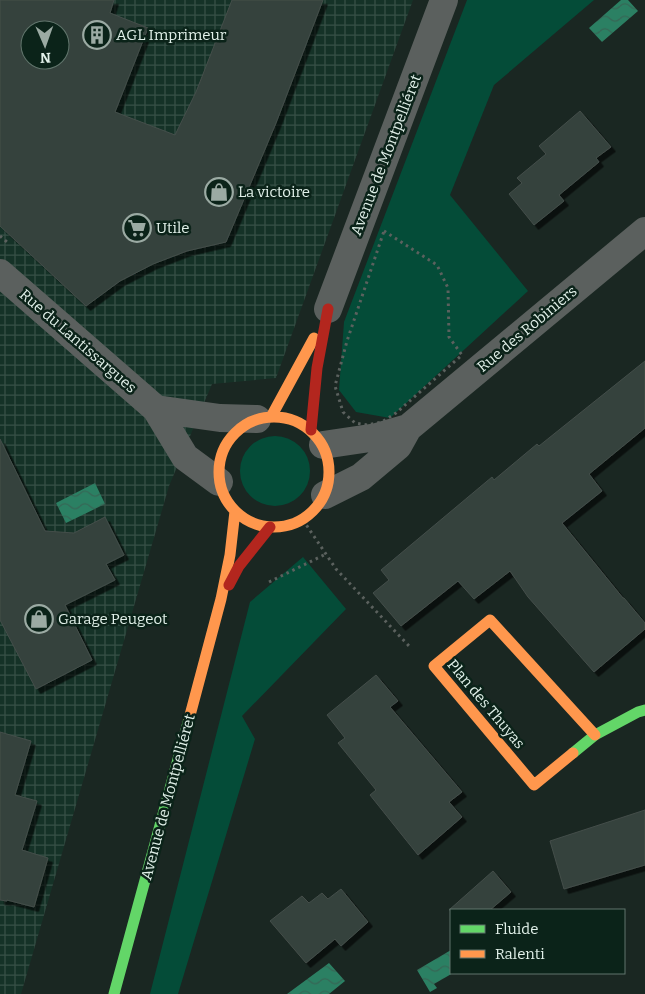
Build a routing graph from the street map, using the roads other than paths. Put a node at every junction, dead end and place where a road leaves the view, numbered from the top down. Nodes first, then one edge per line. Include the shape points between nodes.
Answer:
1 (444, 0) edge
2 (645, 231) edge
3 (0, 273) edge
4 (328, 309) junction
5 (156, 409) junction
6 (264, 418) junction
7 (408, 428) junction
8 (317, 438) junction
9 (219, 482) junction
10 (325, 495) junction
11 (234, 511) junction
12 (270, 527) junction
13 (221, 599) junction
14 (645, 710) edge
15 (595, 735) junction
16 (114, 994) edge

1 - 4 street, Avenue de Montpelliéret
2 - 7 street, Rue des Robiniers
3 - 5 street, Rue du Lantissargues
4 - 6 street, Avenue de Montpelliéret via 301,363
4 - 8 street, Avenue de Montpelliéret via 316,368
5 - 6 street via 220,418
5 - 9 street, Rue du Lantissargues via 185,457
6 - 8 street via 285,417 299,422
6 - 9 street via 242,426 226,444 219,466
7 - 8 street, Rue des Robiniers via 377,437
7 - 10 street, Rue des Robiniers via 398,446 361,477
8 - 10 street via 329,461 330,479
9 - 11 street
10 - 12 street via 303,520 287,526
11 - 12 street via 251,522
11 - 13 street, Avenue de Montpelliéret
12 - 13 street, Avenue de Montpelliéret via 239,566
13 - 16 street, Avenue de Montpelliéret
14 - 15 street
15 - 15 street, Plan des Thuyas via 490,620 434,666 534,784

